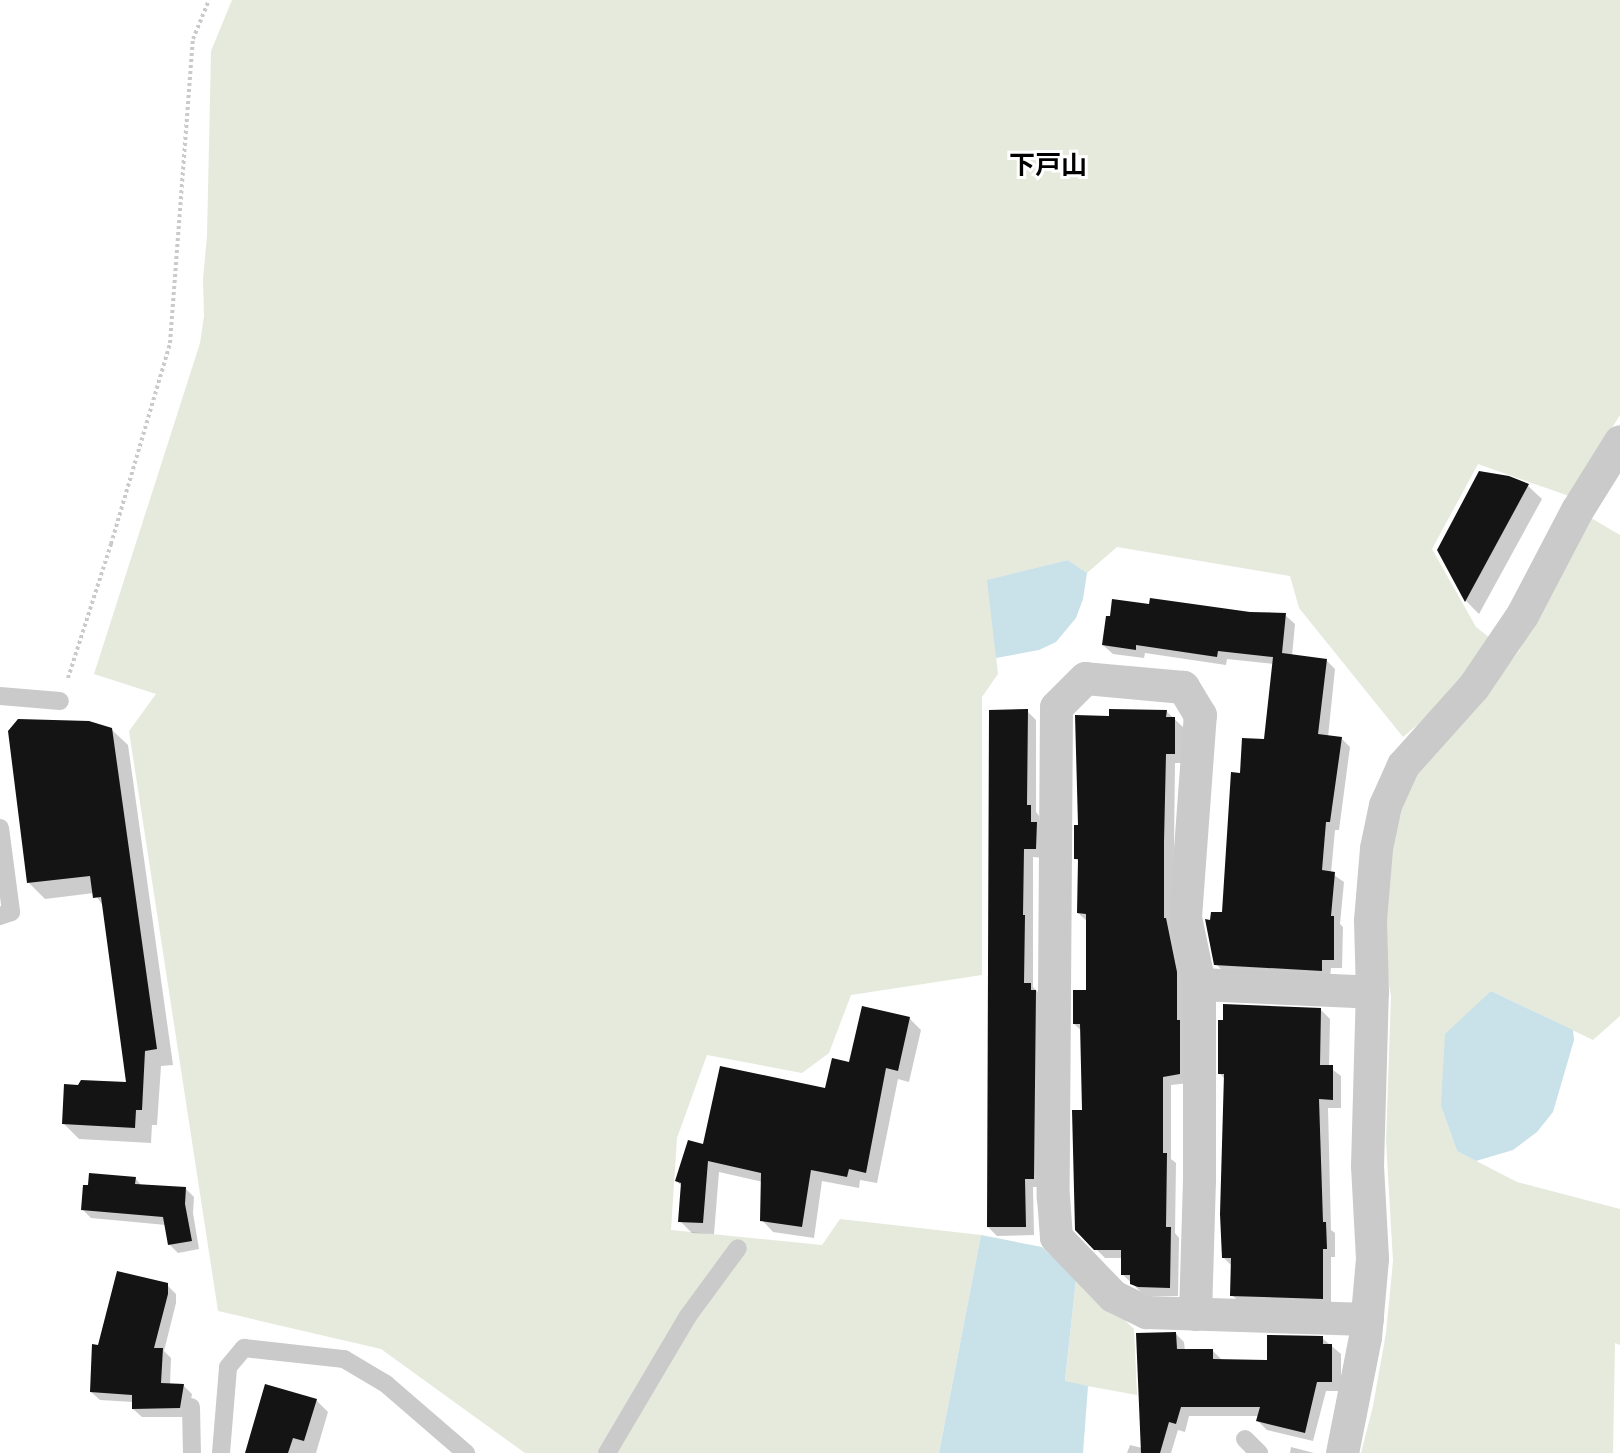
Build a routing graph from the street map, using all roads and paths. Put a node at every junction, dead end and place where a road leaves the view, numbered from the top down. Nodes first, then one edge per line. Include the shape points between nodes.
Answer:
1 (208, 0) edge
2 (1620, 441) edge
3 (0, 696) edge
4 (60, 701) joint
5 (0, 828) edge
6 (0, 916) edge
7 (1199, 984) junction
8 (1372, 992) junction
9 (738, 1248) dead end
10 (1195, 1314) junction
11 (1367, 1319) junction
12 (191, 1407) dead end
13 (1245, 1439) dead end
14 (192, 1453) edge
15 (221, 1453) edge
16 (466, 1453) edge
17 (607, 1453) edge
18 (1259, 1453) edge
19 (1342, 1453) edge

1 - 4 path via 193,39 170,343
2 - 8 street via 1577,510 1522,615 1473,687 1403,765 1385,805 1376,848 1370,920
3 - 4 lane
5 - 6 lane via 11,912
7 - 8 street
7 - 10 street
7 - 10 street via 1185,917 1200,715 1183,687 1085,678 1056,708 1056,1237 1113,1296 1146,1312
8 - 11 street via 1368,1166 1372,1258
9 - 17 lane via 688,1316
10 - 11 street
11 - 19 street
12 - 14 lane
13 - 18 lane
15 - 16 lane via 228,1367 244,1348 344,1359 386,1384

